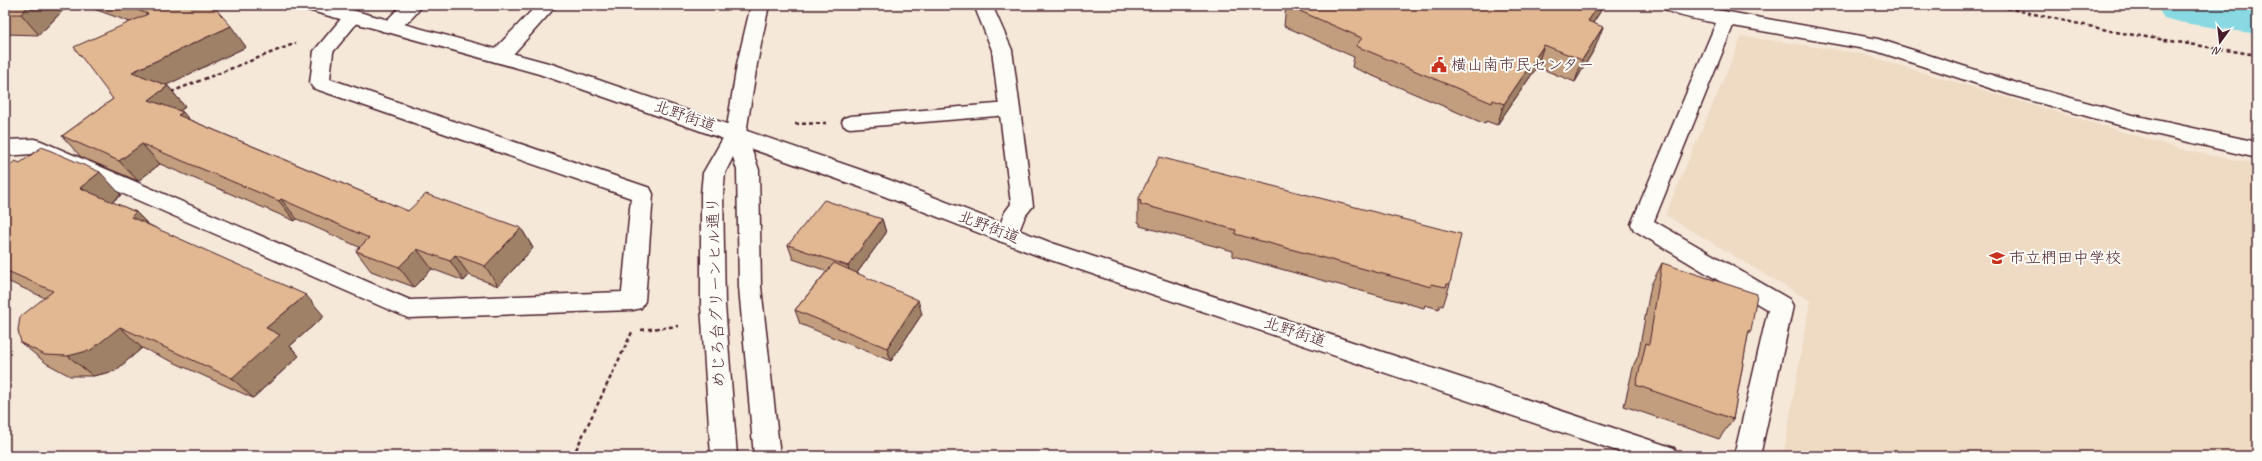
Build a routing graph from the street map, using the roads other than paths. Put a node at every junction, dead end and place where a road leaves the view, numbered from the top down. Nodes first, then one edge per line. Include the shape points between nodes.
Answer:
1 (311, 5) edge
2 (413, 5) edge
3 (548, 5) edge
4 (760, 5) edge
5 (983, 5) edge
6 (1670, 5) edge
7 (1727, 19) junction
8 (346, 24) junction
9 (389, 27) junction
10 (500, 56) junction
11 (1009, 109) junction
12 (850, 122) dead end
13 (736, 133) junction
14 (5, 148) edge
15 (2257, 150) edge
16 (1007, 234) junction
17 (724, 456) edge
18 (767, 456) edge
19 (1665, 456) edge
20 (1747, 456) edge

1 - 8 street, 北野街道
2 - 9 street
3 - 10 street
4 - 13 street, めじろ台グリーンヒル通り via 749,51
5 - 11 street via 1002,50
6 - 7 street
7 - 15 street via 1878,45 2018,90 2134,122
7 - 20 street via 1642,224 1781,306
8 - 9 street, 北野街道
8 - 14 street via 324,51 320,83 642,194 633,301 408,309 34,146
9 - 10 street, 北野街道
10 - 13 street, 北野街道
11 - 12 lane
11 - 16 street via 1022,206 1016,212
13 - 16 street, 北野街道
13 - 17 street, めじろ台グリーンヒル通り via 714,173 712,194 713,305
13 - 18 street, めじろ台グリーンヒル通り via 748,170 750,287
16 - 19 street, 北野街道 via 1044,249

